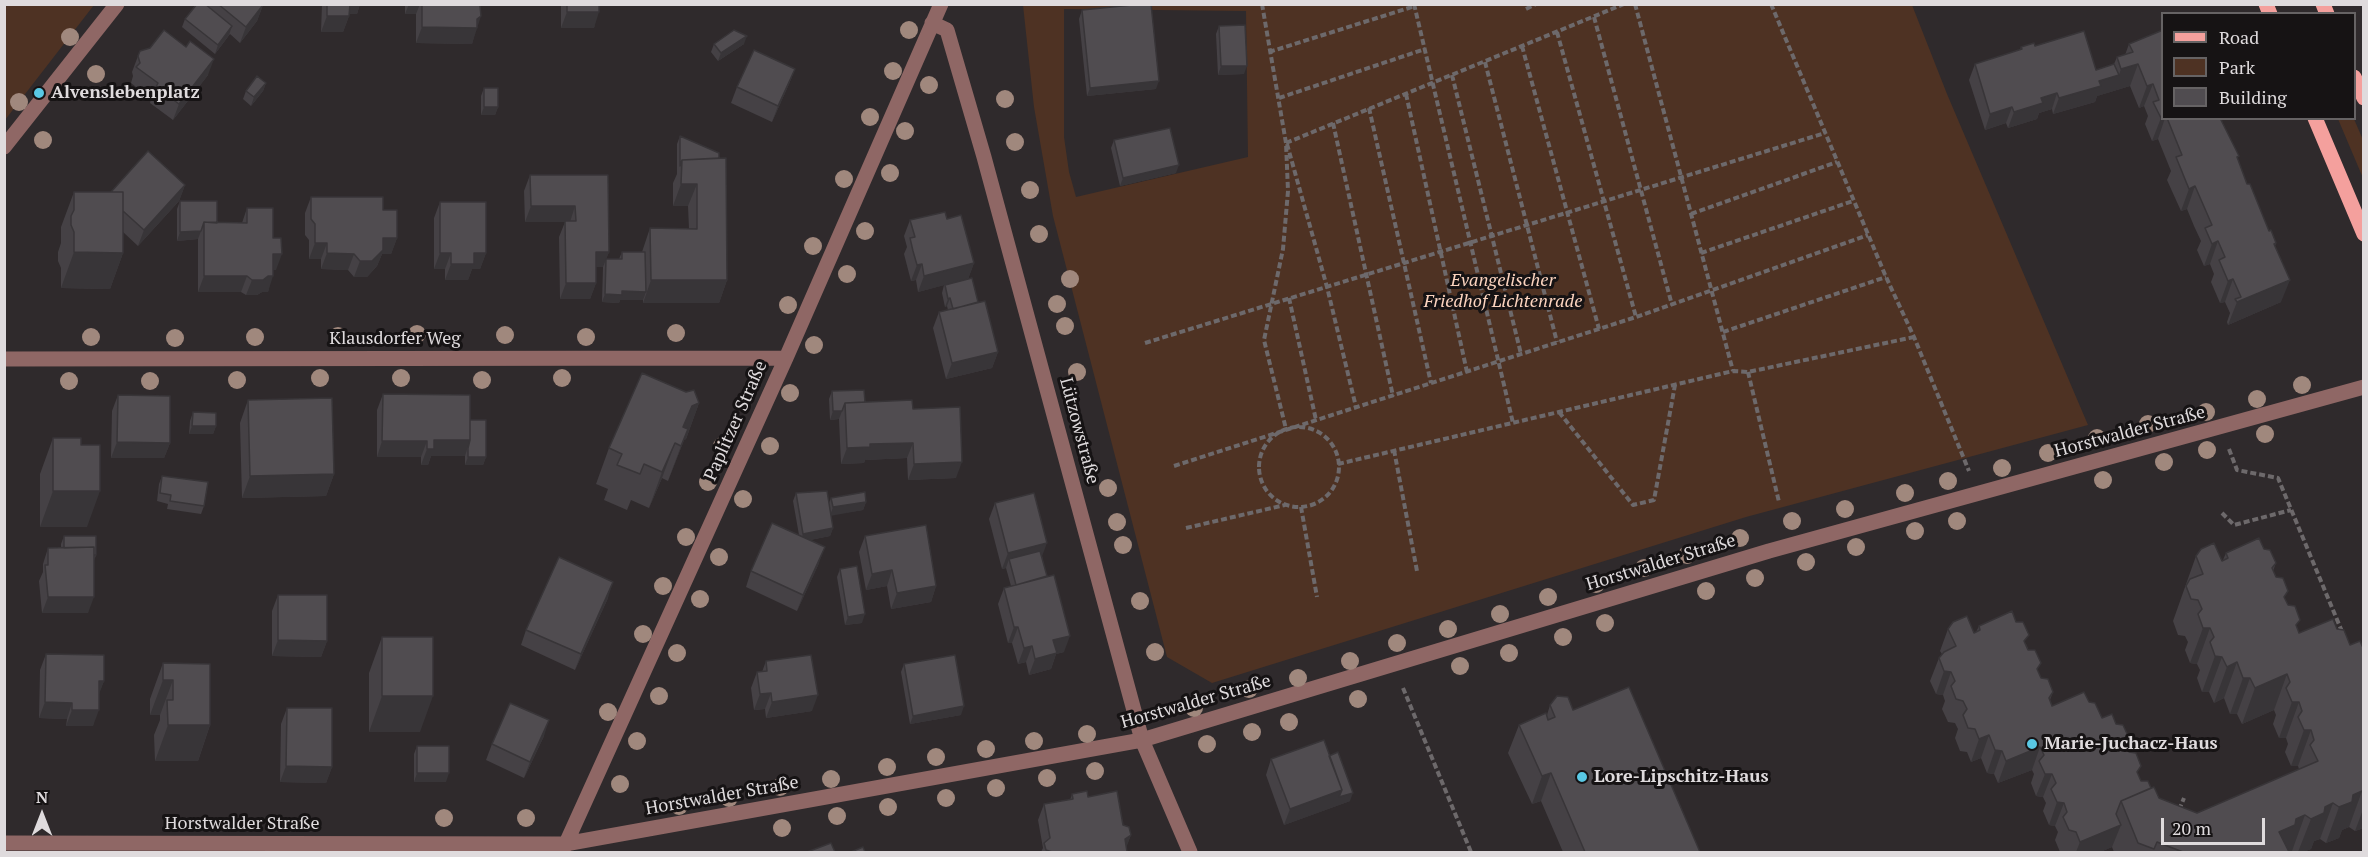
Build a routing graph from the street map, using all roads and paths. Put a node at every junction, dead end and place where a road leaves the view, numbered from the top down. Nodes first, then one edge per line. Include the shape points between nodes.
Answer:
1 (117, 4) edge
2 (940, 4) edge
3 (1262, 4) edge
4 (1536, 4) edge
5 (1624, 4) edge
6 (1635, 4) edge
7 (1771, 4) edge
8 (1414, 5) edge
9 (1526, 9) dead end
10 (1594, 17) junction
11 (932, 23) junction
12 (1557, 32) junction
13 (1522, 46) junction
14 (1425, 49) junction
15 (1269, 52) junction
16 (1485, 62) junction
17 (1452, 75) junction
18 (2356, 79) edge
19 (1433, 83) junction
20 (1406, 94) junction
21 (1279, 98) junction
22 (2364, 98) edge
23 (1369, 108) junction
24 (2315, 120) edge
25 (1333, 123) junction
26 (1825, 133) junction
27 (1287, 143) junction
28 (4, 147) edge
29 (1837, 162) junction
30 (1681, 178) junction
31 (1641, 190) junction
32 (1604, 201) junction
33 (1854, 201) junction
34 (1568, 213) junction
35 (1691, 214) junction
36 (1527, 225) junction
37 (2364, 234) edge
38 (1492, 236) junction
39 (1868, 236) junction
40 (1471, 242) junction
41 (1441, 251) junction
42 (1701, 253) junction
43 (1404, 263) junction
44 (1367, 274) junction
45 (1886, 277) junction
46 (1327, 287) junction
47 (1712, 291) junction
48 (1289, 298) junction
49 (1270, 304) junction
50 (1672, 305) junction
51 (1636, 317) junction
52 (1599, 329) junction
53 (1723, 332) junction
54 (1914, 337) junction
55 (1557, 342) junction
56 (1145, 343) dead end
57 (1521, 354) junction
58 (786, 358) junction
59 (4, 359) edge
60 (1499, 361) junction
61 (1733, 371) junction
62 (1467, 372) junction
63 (1748, 372) junction
64 (1431, 383) junction
65 (1675, 385) junction
66 (2364, 387) edge
67 (1393, 396) junction
68 (1356, 407) junction
69 (1559, 412) junction
70 (1316, 420) junction
71 (1513, 423) junction
72 (2220, 428) junction
73 (1286, 429) junction
74 (1394, 450) junction
75 (1338, 464) junction
76 (1174, 466) dead end
77 (1978, 494) junction
78 (1779, 502) dead end
79 (1286, 505) junction
80 (1301, 507) junction
81 (2291, 510) junction
82 (2222, 513) dead end
83 (1186, 528) dead end
84 (1417, 571) dead end
85 (1317, 597) dead end
86 (2347, 643) edge
87 (1394, 665) junction
88 (1142, 740) junction
89 (2184, 798) dead end
90 (2175, 820) edge
91 (4, 843) edge
92 (563, 848) edge
93 (1190, 852) edge
94 (1470, 852) edge

1 - 28 street
2 - 11 street, Paplitzer Straße
3 - 15 path
4 - 9 path
5 - 10 path
6 - 30 path
7 - 26 path
8 - 14 path
8 - 15 path
10 - 12 path
10 - 31 path
11 - 58 street, Paplitzer Straße
11 - 88 street, Lützowstraße via 947,30 950,40
12 - 13 path
12 - 32 path
13 - 16 path
13 - 34 path
14 - 19 path
14 - 21 path
15 - 21 path
16 - 17 path
16 - 36 path
17 - 19 path
17 - 38 path
18 - 22 main road
19 - 20 path
19 - 40 path
20 - 23 path
20 - 41 path
21 - 27 path
23 - 25 path
23 - 43 path
24 - 37 main road
25 - 27 path
25 - 44 path
26 - 29 path
26 - 30 path
27 - 46 path
27 - 49 path via 1283,249
29 - 33 path
29 - 35 path
30 - 31 path
30 - 35 path
31 - 32 path
31 - 50 path
32 - 34 path
32 - 51 path
33 - 39 path
33 - 42 path
34 - 36 path
34 - 52 path
35 - 42 path
36 - 38 path
36 - 55 path
38 - 40 path
38 - 57 path
39 - 45 path
39 - 47 path
40 - 41 path
40 - 60 path
41 - 43 path
41 - 62 path
42 - 47 path
43 - 44 path
43 - 64 path
44 - 46 path
44 - 67 path
45 - 53 path
45 - 54 path
46 - 48 path
46 - 68 path
47 - 50 path
47 - 53 path
48 - 49 path
48 - 70 path
49 - 56 path
49 - 73 path via 1264,339
50 - 51 path
51 - 52 path
52 - 55 path
53 - 61 path
54 - 63 path
54 - 77 path
55 - 57 path
57 - 60 path
58 - 59 street, Klausdorfer Weg
58 - 92 street, Paplitzer Straße
60 - 62 path
60 - 71 path
61 - 63 path
61 - 65 path
62 - 64 path
63 - 78 path
64 - 67 path
65 - 69 path
65 - 69 path via 1654,500 1633,505
66 - 72 street, Horstwalder Straße
67 - 68 path
68 - 70 path
69 - 71 path
70 - 73 path
71 - 74 path
72 - 77 street, Horstwalder Straße
72 - 81 path via 2237,470 2278,478
73 - 75 path via 1306,428 1325,437 1337,454
73 - 76 path
73 - 79 path via 1268,440 1258,469 1265,489
74 - 75 path
74 - 84 path
75 - 80 path via 1329,493 1312,505
77 - 87 street, Horstwalder Straße via 1769,550
79 - 80 path
79 - 83 path
80 - 85 path
81 - 82 path via 2234,525
81 - 86 path
87 - 88 street, Horstwalder Straße
87 - 94 path
88 - 92 street, Horstwalder Straße
88 - 93 street, Lützowstraße
89 - 90 path
91 - 92 street, Horstwalder Straße

